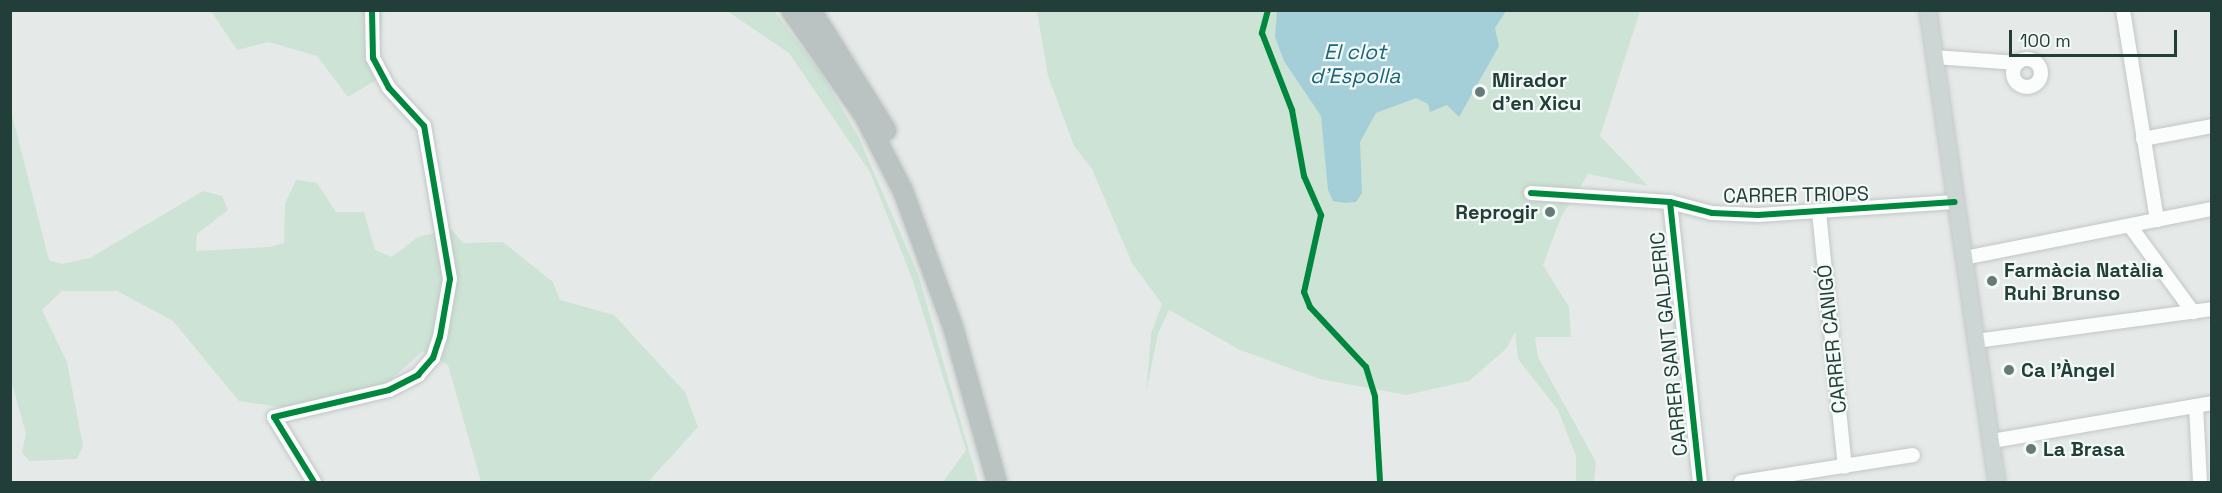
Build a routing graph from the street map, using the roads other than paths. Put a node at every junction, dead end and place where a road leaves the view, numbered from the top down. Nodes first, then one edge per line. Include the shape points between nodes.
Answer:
1 (372, 10) edge
2 (792, 10) edge
3 (811, 10) edge
4 (1928, 10) edge
5 (2122, 10) edge
6 (1934, 57) junction
7 (2018, 63) dead end
8 (2211, 126) edge
9 (2143, 140) junction
10 (1531, 193) dead end
11 (1670, 202) junction
12 (1955, 202) junction
13 (2211, 209) edge
14 (1820, 212) junction
15 (2157, 220) junction
16 (2130, 226) junction
17 (1964, 258) junction
18 (2211, 309) edge
19 (2193, 312) junction
20 (1976, 341) junction
21 (2211, 403) edge
22 (2196, 406) junction
23 (1992, 441) junction
24 (1913, 455) dead end
25 (1845, 467) junction
26 (314, 483) edge
27 (997, 483) edge
28 (1009, 483) edge
29 (1700, 483) edge
30 (1741, 483) edge
31 (1997, 483) edge
32 (2200, 483) edge

1 - 26 street via 373,58 390,88 424,126 450,279 440,337 433,358 418,375 389,390 274,417
2 - 27 highway via 866,117 903,191 952,327
3 - 28 highway via 873,103 928,219
4 - 6 main road
5 - 9 street
6 - 7 street
6 - 12 main road
8 - 9 street
9 - 15 street
10 - 11 street, CARRER TRIOPS
11 - 14 street, CARRER TRIOPS via 1731,214
11 - 29 street, CARRER SANT GALDERIC
12 - 14 street, CARRER TRIOPS
12 - 17 main road
13 - 15 street
14 - 25 street, CARRER CANIGÓ
15 - 16 street
16 - 17 street
16 - 19 street
17 - 20 main road
18 - 19 street
19 - 20 street
20 - 23 main road
21 - 22 street
22 - 23 street
22 - 32 street
23 - 31 main road
24 - 25 street
25 - 30 street

